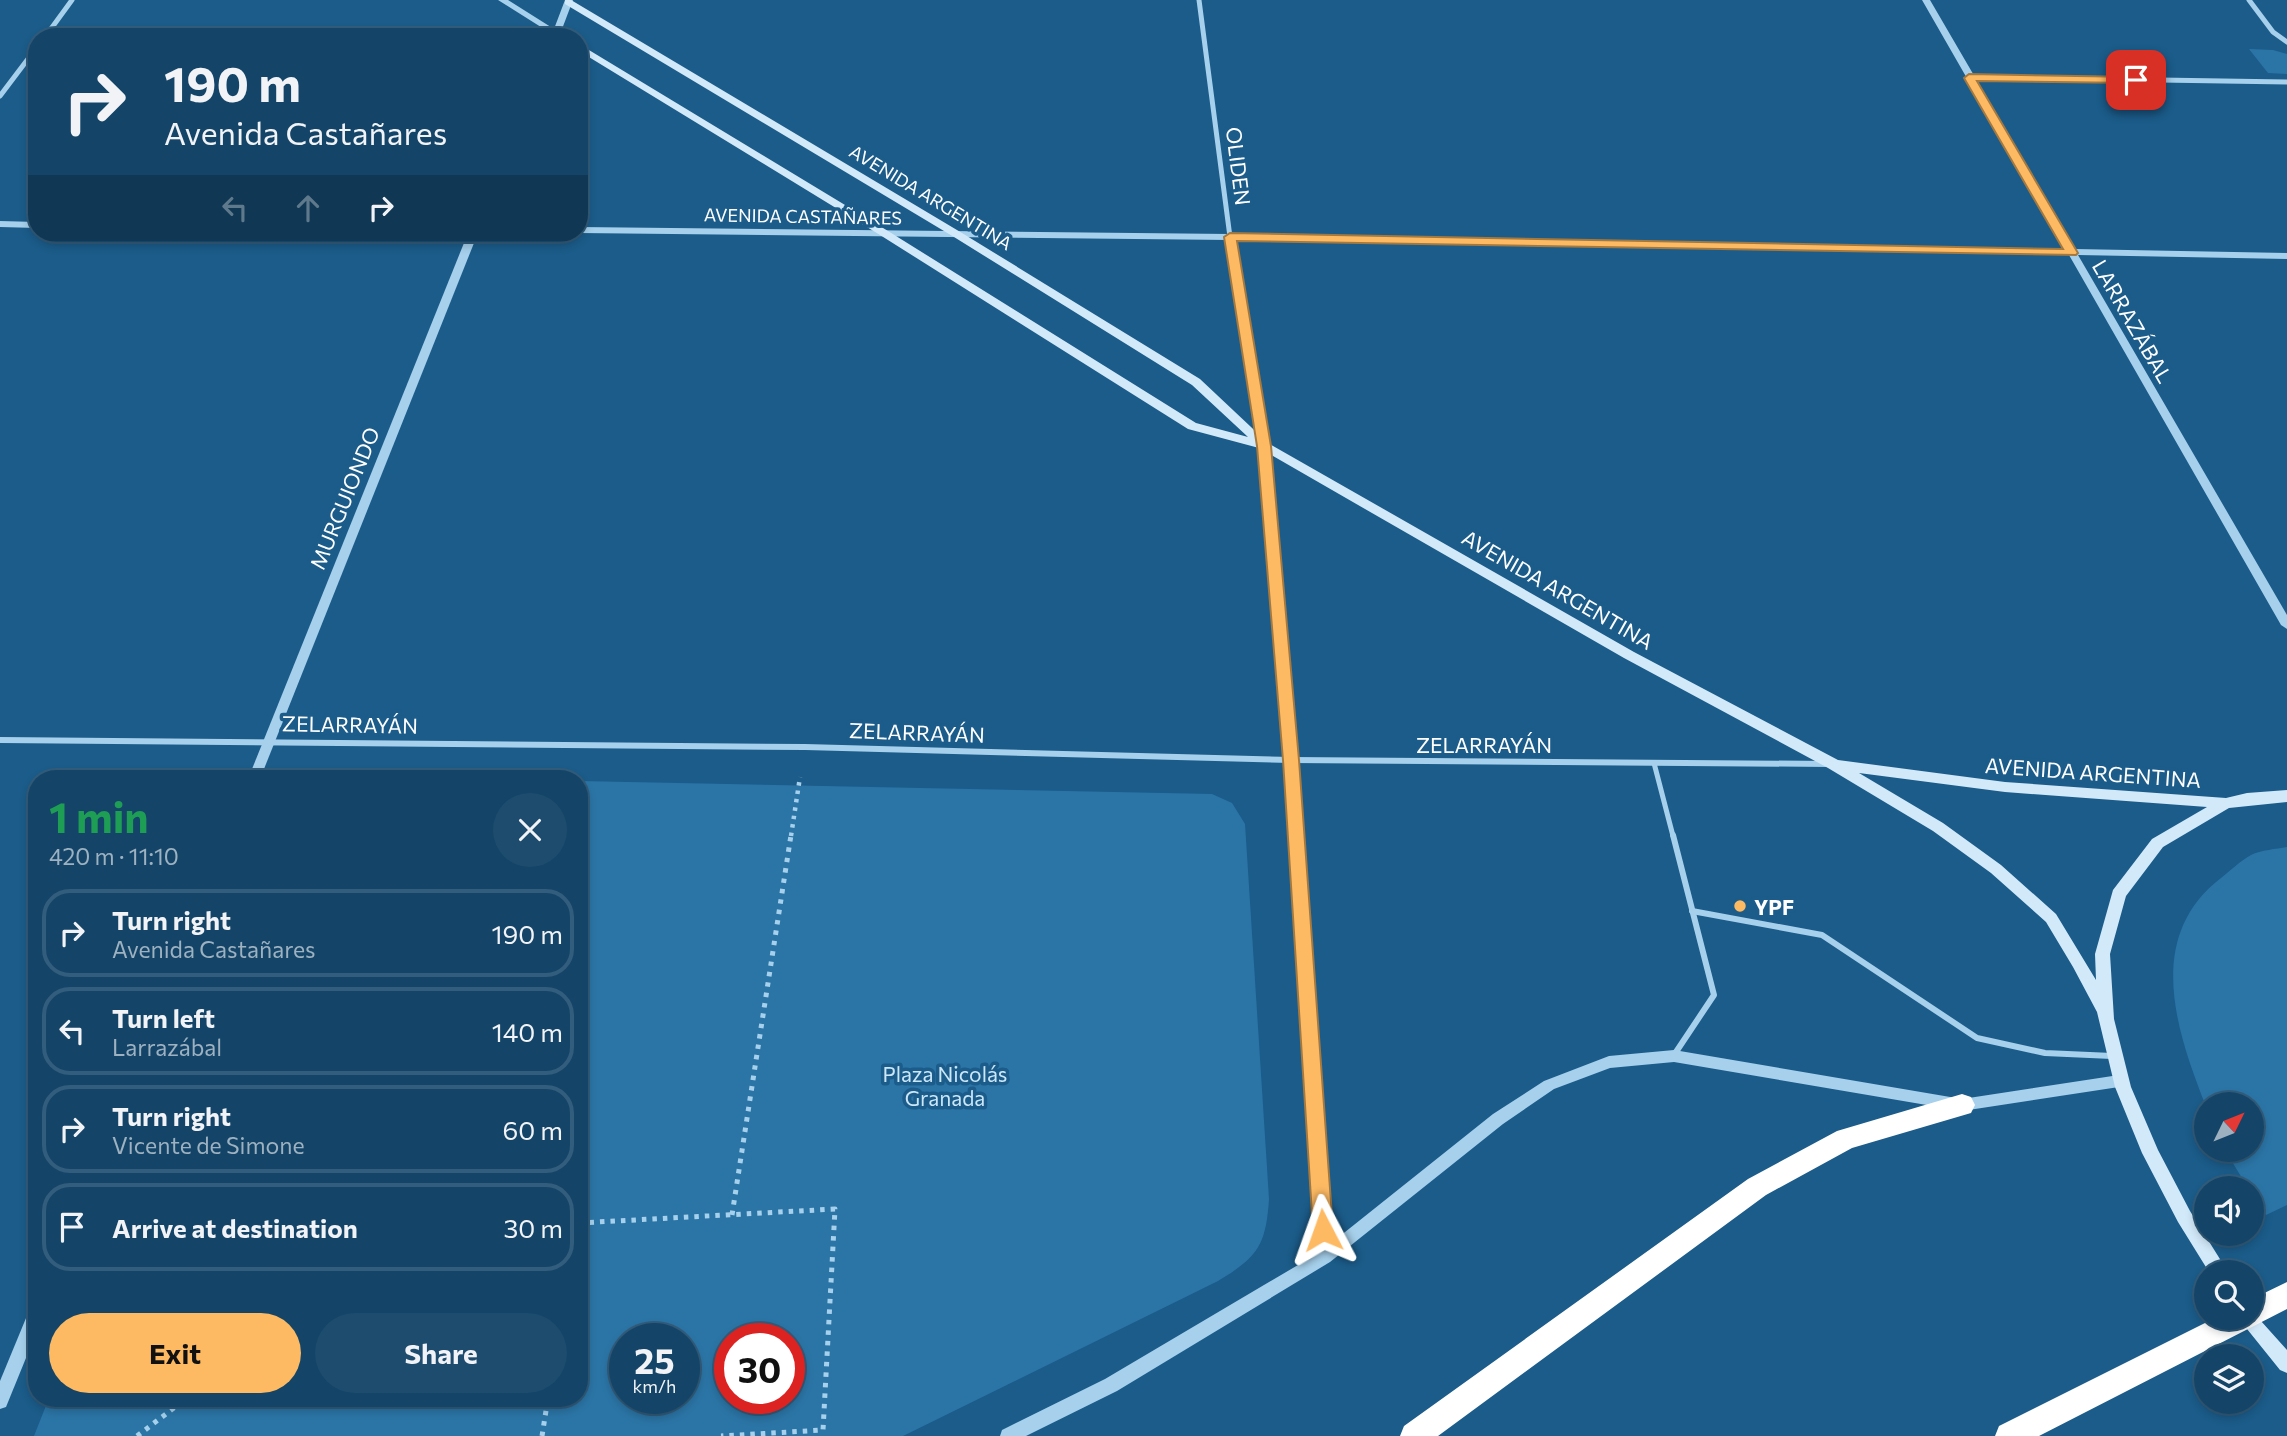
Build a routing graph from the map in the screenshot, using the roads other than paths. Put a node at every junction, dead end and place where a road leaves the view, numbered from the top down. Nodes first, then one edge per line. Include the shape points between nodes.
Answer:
1 (72, 0) edge
2 (502, 0) edge
3 (1199, 0) edge
4 (1926, 0) edge
5 (2249, 0) edge
6 (567, 1) edge
7 (52, 28) edge
8 (546, 28) edge
9 (560, 28) edge
10 (2287, 42) edge
11 (588, 52) edge
12 (28, 59) edge
13 (1969, 78) junction
14 (2287, 82) edge
15 (0, 96) edge
16 (0, 224) edge
17 (28, 225) edge
18 (588, 230) edge
19 (884, 233) junction
20 (958, 235) junction
21 (1230, 237) junction
22 (469, 242) edge
23 (2071, 253) junction
24 (2287, 256) edge
25 (1264, 446) junction
26 (2287, 625) edge
27 (0, 740) edge
28 (270, 740) junction
29 (1291, 760) junction
30 (1654, 763) junction
31 (1833, 764) junction
32 (258, 770) edge
33 (2287, 796) edge
34 (2226, 803) junction
35 (1692, 911) junction
36 (2102, 1007) junction
37 (1674, 1056) junction
38 (2112, 1056) junction
39 (2119, 1081) junction
40 (1962, 1105) junction
41 (1325, 1257) junction
42 (2211, 1260) edge
43 (2287, 1295) edge
44 (2264, 1306) edge
45 (2218, 1330) edge
46 (2259, 1330) edge
47 (28, 1333) edge
48 (2287, 1364) edge
49 (0, 1401) edge
50 (1007, 1436) edge
51 (1414, 1436) edge
52 (2010, 1436) edge

1 - 7 street
2 - 8 street
3 - 21 street, OLIDEN
4 - 13 street, LARRAZÁBAL
5 - 10 street via 2273,32
6 - 9 street
6 - 20 main road, AVENIDA ARGENTINA
11 - 19 main road, AVENIDA ARGENTINA
12 - 15 street
13 - 14 street
13 - 23 street, LARRAZÁBAL
16 - 17 street
18 - 19 street, AVENIDA CASTAÑARES
19 - 20 street, AVENIDA CASTAÑARES
19 - 25 main road, AVENIDA ARGENTINA via 1192,426
20 - 21 street, AVENIDA CASTAÑARES
20 - 25 main road, AVENIDA ARGENTINA via 1196,382
21 - 23 street, AVENIDA CASTAÑARES
21 - 25 street, OLIDEN
22 - 28 street, MURGUIONDO
23 - 24 street, AVENIDA CASTAÑARES
23 - 26 street, LARRAZÁBAL
25 - 29 street, OLIDEN
25 - 31 main road, AVENIDA ARGENTINA via 1629,655
27 - 28 street, ZELARRAYÁN
28 - 29 street, ZELARRAYÁN
28 - 32 street, MURGUIONDO
29 - 30 street, ZELARRAYÁN
29 - 41 street, OLIDEN
30 - 31 street, ZELARRAYÁN
30 - 35 lane
31 - 34 main road, AVENIDA ARGENTINA via 2005,788
31 - 36 main road, AVENIDA ARGENTINA via 1938,827 1996,869 2051,918
33 - 34 main road
34 - 36 main road via 2167,834 2125,879 2102,937
35 - 37 lane via 1714,995
35 - 38 lane via 1822,935 1977,1038 2045,1052
36 - 38 main road
37 - 40 street
37 - 41 street via 1609,1062 1549,1084 1497,1119
38 - 39 main road
39 - 40 street
39 - 42 main road via 2186,1223
40 - 51 highway via 1846,1139 1757,1187
41 - 50 street via 1111,1385
43 - 44 highway
45 - 52 highway
46 - 48 main road
47 - 49 street

